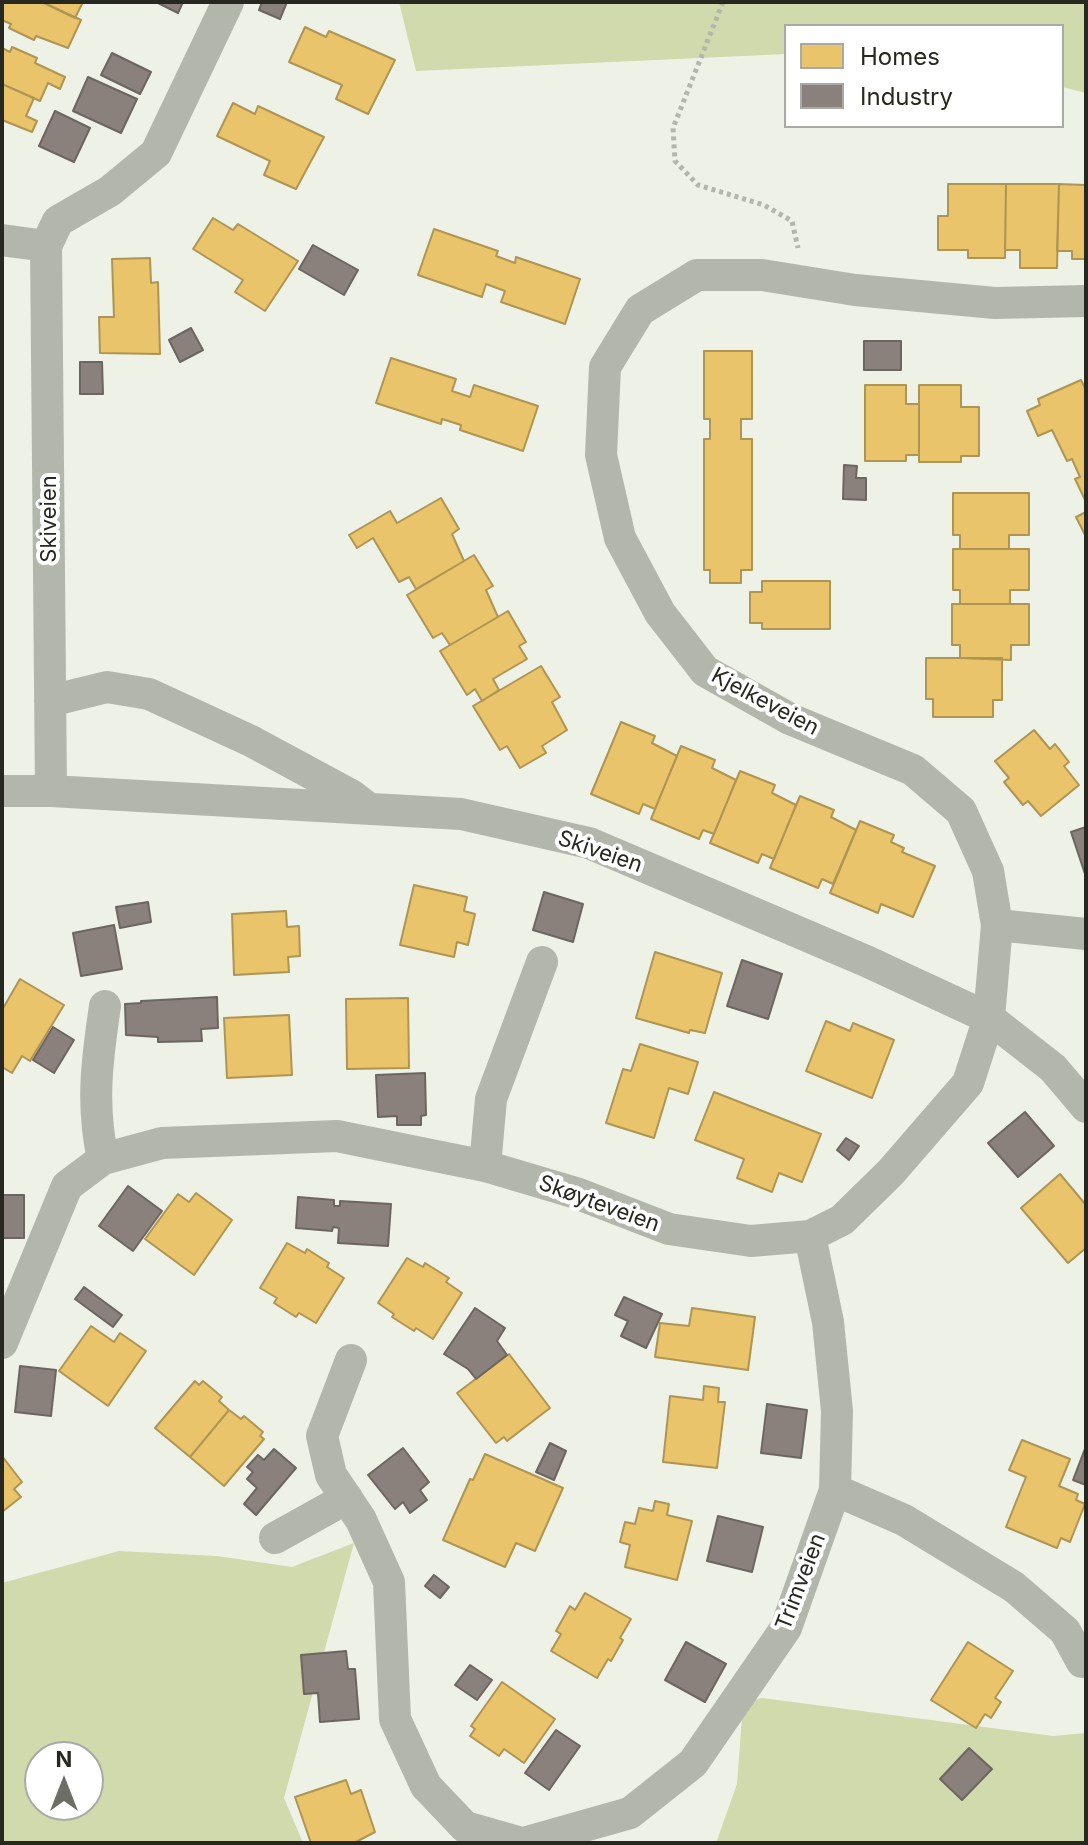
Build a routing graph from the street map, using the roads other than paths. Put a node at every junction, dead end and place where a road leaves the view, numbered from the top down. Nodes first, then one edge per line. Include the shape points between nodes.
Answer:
1 (228, 2) edge
2 (2, 240) edge
3 (46, 246) junction
4 (1086, 301) edge
5 (50, 701) junction
6 (2, 791) edge
7 (51, 791) junction
8 (367, 807) junction
9 (997, 925) junction
10 (1086, 934) edge
11 (542, 962) dead end
12 (105, 1006) dead end
13 (989, 1018) junction
14 (1086, 1107) edge
15 (103, 1159) junction
16 (485, 1166) junction
17 (810, 1236) junction
18 (2, 1343) edge
19 (351, 1360) dead end
20 (835, 1490) junction
21 (347, 1498) junction
22 (275, 1538) dead end
23 (1082, 1662) dead end
24 (523, 1843) edge

1 - 3 street via 156,153 110,191 58,221
2 - 3 street
3 - 5 street, Skiveien
4 - 9 street, Kjelkeveien via 995,303 762,275 697,275 640,310 605,367 601,455 620,538 660,613 705,671 790,719 913,770 961,811 988,871
5 - 7 street, Skiveien
5 - 8 street via 107,687 149,694 251,741
6 - 7 street, Skiveien
7 - 8 street, Skiveien
8 - 13 street, Skiveien via 461,814 589,843
9 - 10 street
9 - 13 street, Kjelkeveien
11 - 16 street via 491,1099
12 - 15 street via 95,1072 96,1127
13 - 14 street, Skiveien via 1053,1068
13 - 17 street, Skøyteveien via 968,1083 842,1220
15 - 16 street, Skøyteveien via 162,1143 337,1136
15 - 18 street, Skøyteveien via 67,1186
16 - 17 street, Skøyteveien via 669,1229 751,1241
17 - 20 street, Trimveien via 828,1322 837,1411
19 - 21 street, Trimveien via 322,1436 331,1475
20 - 23 street via 904,1520 1014,1587 1065,1631
20 - 24 street, Trimveien via 786,1628 693,1763 630,1813
21 - 22 street
21 - 24 street, Trimveien via 389,1582 395,1719 426,1786 465,1827

